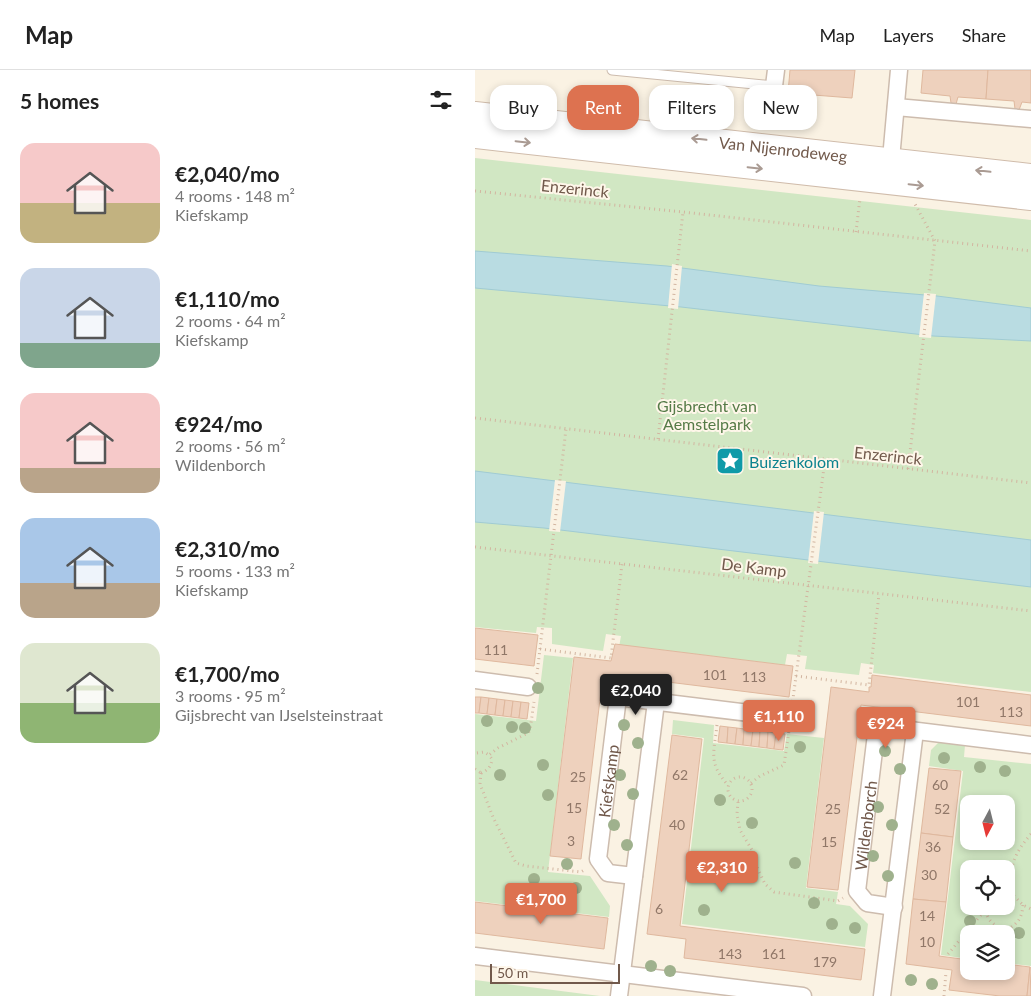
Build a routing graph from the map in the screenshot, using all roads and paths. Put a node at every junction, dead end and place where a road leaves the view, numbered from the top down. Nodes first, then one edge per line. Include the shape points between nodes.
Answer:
1 (612, 70) edge
2 (899, 70) edge
3 (775, 78) edge
4 (896, 107) junction
5 (475, 114) edge
6 (1031, 120) edge
7 (475, 136) edge
8 (890, 172) junction
9 (1031, 176) edge
10 (475, 191) edge
11 (860, 196) dead end
12 (1031, 198) edge
13 (913, 202) dead end
14 (683, 212) junction
15 (856, 232) junction
16 (935, 241) junction
17 (1031, 251) edge
18 (475, 418) edge
19 (567, 429) junction
20 (658, 439) junction
21 (825, 460) junction
22 (908, 469) junction
23 (1031, 483) edge
24 (475, 547) edge
25 (551, 556) junction
26 (622, 564) junction
27 (809, 586) junction
28 (879, 594) junction
29 (1031, 611) edge
30 (539, 649) junction
31 (796, 676) junction
32 (475, 680) edge
33 (532, 687) junction
34 (656, 702) junction
35 (719, 710) junction
36 (787, 718) junction
37 (915, 731) junction
38 (1031, 745) edge
39 (476, 753) edge
40 (489, 755) junction
41 (475, 769) edge
42 (481, 773) junction
43 (751, 783) junction
44 (728, 785) junction
45 (738, 802) junction
46 (1031, 834) edge
47 (599, 860) junction
48 (1015, 860) edge
49 (634, 876) junction
50 (857, 892) junction
51 (1015, 898) edge
52 (1023, 905) junction
53 (894, 907) junction
54 (1031, 909) edge
55 (980, 915) edge
56 (987, 915) edge
57 (948, 954) dead end
58 (475, 956) edge
59 (946, 972) dead end
60 (622, 974) junction
61 (619, 996) edge
62 (803, 996) edge
63 (881, 996) edge
64 (943, 996) edge

1 - 3 lane
2 - 4 street
4 - 6 street
4 - 8 street
8 -> 5 main road, Van Nijenrodeweg
7 -> 8 main road, Van Nijenrodeweg
9 -> 8 main road, Van Nijenrodeweg
8 -> 12 main road, Van Nijenrodeweg
10 - 14 path, Enzerinck
11 - 15 path
13 - 16 path
14 - 15 path, Enzerinck
14 - 20 path
15 - 16 path, Enzerinck
16 - 17 path, Enzerinck
16 - 22 path
18 - 19 path, Enzerinck
19 - 20 path, Enzerinck
19 - 25 path
20 - 21 path, Enzerinck
21 - 22 path, Enzerinck
21 - 27 path
22 - 23 path, Enzerinck
24 - 25 path, De Kamp
25 - 26 path, De Kamp
25 - 30 path
26 - 27 path, De Kamp
26 - 30 path via 611,658
27 - 28 path, De Kamp
27 - 31 path
28 - 29 path, De Kamp
28 - 31 path via 869,685
30 - 33 path
31 - 36 path
32 - 33 street
33 - 40 path via 529,734
34 - 35 street, Kiefskamp
34 - 47 street, Kiefskamp via 618,696
34 - 49 street
35 - 36 street, Kiefskamp
35 - 44 path via 713,762
36 - 43 path via 784,764
37 - 38 street, Wildenborch
37 - 50 street, Wildenborch via 877,726
37 - 53 street
39 - 40 path
40 - 42 path via 492,760 490,767
41 - 42 path
42 - 47 path via 480,784 489,809 516,863 581,872
43 - 44 path via 737,777
43 - 45 path via 749,798
44 - 45 path via 729,795
45 - 50 path via 740,830 765,884 774,892 838,900
46 - 48 path
47 - 49 street via 608,874
49 - 60 street
50 - 53 street, Wildenborch via 867,903
51 - 52 path
52 - 54 path
52 - 56 path via 1018,922 1006,930 992,924
53 - 63 street
55 - 57 path
58 - 60 street
59 - 64 path
60 - 61 street
60 - 62 street

